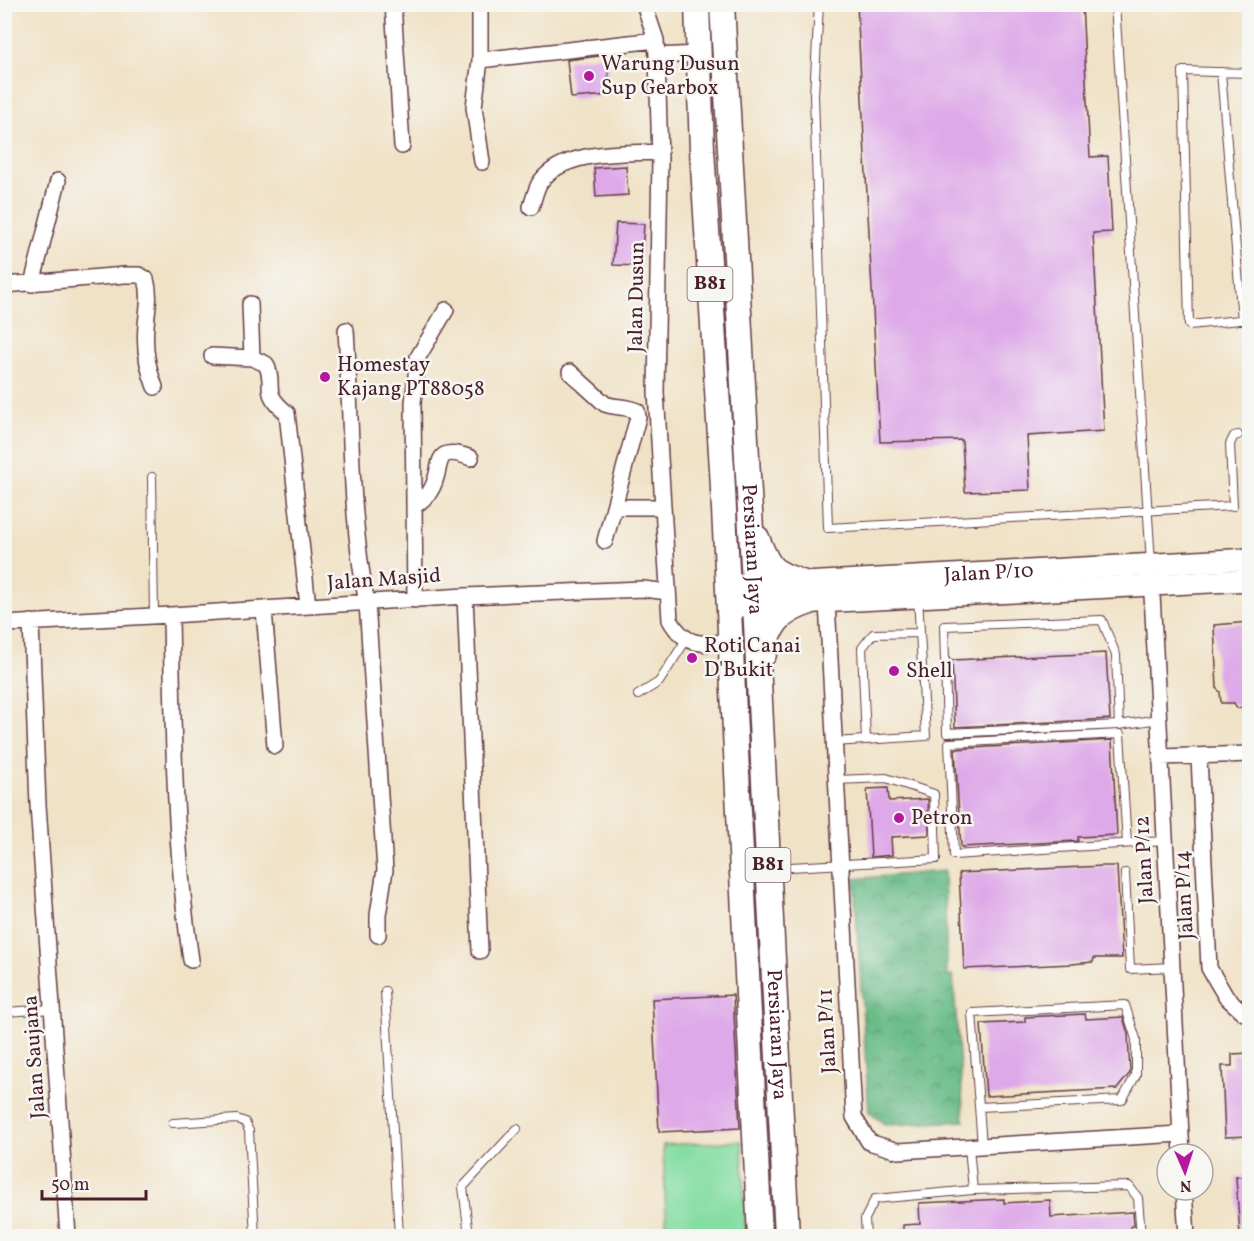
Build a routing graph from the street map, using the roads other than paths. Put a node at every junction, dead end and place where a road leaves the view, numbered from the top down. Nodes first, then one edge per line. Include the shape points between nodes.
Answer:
1 (393, 4) edge
2 (478, 4) edge
3 (644, 4) edge
4 (697, 4) edge
5 (722, 4) edge
6 (819, 4) edge
7 (1115, 4) edge
8 (657, 48) junction
9 (699, 54) junction
10 (480, 60) junction
11 (1221, 72) junction
12 (1250, 73) edge
13 (402, 146) dead end
14 (660, 152) junction
15 (482, 162) dead end
16 (58, 181) dead end
17 (531, 207) dead end
18 (32, 284) junction
19 (4, 285) edge
20 (250, 304) dead end
21 (446, 310) dead end
22 (1246, 320) edge
23 (346, 330) dead end
24 (212, 356) dead end
25 (252, 358) junction
26 (570, 372) dead end
27 (155, 387) dead end
28 (1238, 435) dead end
29 (471, 458) dead end
30 (152, 477) dead end
31 (415, 506) junction
32 (614, 507) junction
33 (663, 507) junction
34 (1148, 510) junction
35 (750, 522) junction
36 (604, 541) dead end
37 (1250, 560) edge
38 (1151, 575) junction
39 (1250, 580) edge
40 (668, 592) junction
41 (755, 595) junction
42 (465, 596) junction
43 (728, 596) junction
44 (814, 596) junction
45 (918, 596) junction
46 (415, 600) junction
47 (367, 603) junction
48 (308, 606) junction
49 (264, 610) junction
50 (171, 615) junction
51 (154, 616) junction
52 (31, 622) junction
53 (4, 624) edge
54 (920, 633) junction
55 (686, 640) junction
56 (731, 642) junction
57 (759, 679) junction
58 (638, 696) dead end
59 (1159, 718) junction
60 (1119, 725) junction
61 (866, 740) junction
62 (834, 742) junction
63 (275, 746) dead end
64 (1250, 754) edge
65 (1161, 757) junction
66 (1199, 757) junction
67 (836, 780) junction
68 (1165, 841) junction
69 (1127, 843) junction
70 (841, 865) junction
71 (768, 869) junction
72 (1125, 873) dead end
73 (378, 935) dead end
74 (480, 951) dead end
75 (191, 960) dead end
76 (1172, 967) junction
77 (385, 991) dead end
78 (52, 1009) junction
79 (4, 1012) edge
80 (1250, 1013) edge
81 (979, 1107) junction
82 (172, 1124) dead end
83 (517, 1130) dead end
84 (1180, 1134) junction
85 (1181, 1142) edge
86 (976, 1146) junction
87 (973, 1190) junction
88 (1185, 1202) edge
89 (68, 1236) edge
90 (255, 1236) edge
91 (399, 1236) edge
92 (469, 1236) edge
93 (760, 1236) edge
94 (787, 1236) edge
95 (866, 1236) edge
96 (1141, 1236) edge
97 (1187, 1236) edge

1 - 13 street
2 - 10 street
3 - 8 street, Jalan Dusun
4 - 9 main road, Persiaran Jaya / B81
5 - 35 main road, Persiaran Jaya / B81
6 - 34 lane via 814,95 828,528
7 - 34 lane
8 - 9 street
8 - 10 street
8 - 14 street, Jalan Dusun
9 - 43 main road, Persiaran Jaya / B81
10 - 15 street via 474,107
11 - 12 lane
11 - 22 lane
11 - 22 lane via 1183,71 1189,326
14 - 17 street via 594,154 557,167 540,181
14 - 33 street, Jalan Dusun via 656,392
16 - 18 street
18 - 19 street
18 - 27 street via 125,275 146,279 149,300 145,349
20 - 25 street
21 - 31 street via 418,357 413,403
23 - 47 street via 360,567
24 - 25 street
25 - 48 street via 266,364 270,396 287,413
26 - 32 street via 605,404 637,411
28 - 34 lane via 1233,436 1230,444 1233,506
29 - 31 street via 456,452 440,459 430,492
30 - 51 lane
31 - 46 street
32 - 33 street
32 - 36 street
33 - 40 street, Jalan Dusun
34 - 38 lane
35 - 41 main road, Persiaran Jaya / B81
35 - 44 main road via 772,569
37 - 38 street, Jalan P/10
38 - 39 street, Jalan P/10
38 - 44 street, Jalan P/10
38 - 45 street, Jalan P/10
38 - 59 street, Jalan P/12
40 - 42 street, Jalan Masjid via 643,589
40 - 55 street via 670,620
41 - 43 street, Jalan P/10
41 - 44 street, Jalan P/10
41 - 57 main road, Persiaran Jaya / B81
42 - 46 street, Jalan Masjid
42 - 74 street
43 - 56 main road, Persiaran Jaya / B81
44 - 45 street, Jalan P/10
44 - 57 main road via 774,623 767,637
44 - 62 street, Jalan P/11
45 - 54 lane
46 - 47 street, Jalan Masjid
47 - 48 street, Jalan Masjid
47 - 73 street via 385,870
48 - 49 street, Jalan Masjid
49 - 50 street, Jalan Masjid
49 - 63 street
50 - 51 street, Jalan Masjid
50 - 75 street via 176,821
51 - 52 street, Jalan Masjid
52 - 53 street, Jalan Masjid
52 - 78 street, Jalan Saujana
54 - 61 lane via 873,634 862,648
54 - 61 lane via 926,736
55 - 56 street via 697,644
55 - 58 lane via 659,682
56 - 93 main road, Persiaran Jaya / B81
57 - 71 main road, Persiaran Jaya / B81
59 - 60 lane
59 - 65 street, Jalan P/12
60 - 60 lane via 947,734 944,626 1102,620 1116,655
61 - 62 lane
62 - 67 street, Jalan P/11
64 - 66 street
65 - 66 street
65 - 68 street, Jalan P/12
66 - 80 street, Jalan P/14 via 1209,968 1226,997 1244,1013
67 - 70 street, Jalan P/11
67 - 70 lane via 886,778 934,794 936,859
68 - 69 lane
68 - 76 street, Jalan P/12
69 - 69 lane via 954,855 949,743 1120,734
70 - 71 lane
70 - 86 street, Jalan P/11 via 854,1117 869,1142 898,1151
71 - 94 main road, Persiaran Jaya / B81
72 - 76 lane via 1130,969
76 - 84 street, Jalan P/12
77 - 91 lane
78 - 79 lane
78 - 89 street, Jalan Saujana
81 - 81 lane via 972,1013 1125,1005 1136,1039 1136,1075 1122,1100
81 - 86 lane
82 - 90 lane via 237,1119 245,1122 249,1131
83 - 92 lane via 464,1187
84 - 85 street, Jalan P/12
84 - 86 street, Jalan P/11
86 - 87 lane
87 - 95 lane via 875,1199 865,1219
87 - 96 lane via 1129,1186 1138,1198
88 - 97 street

